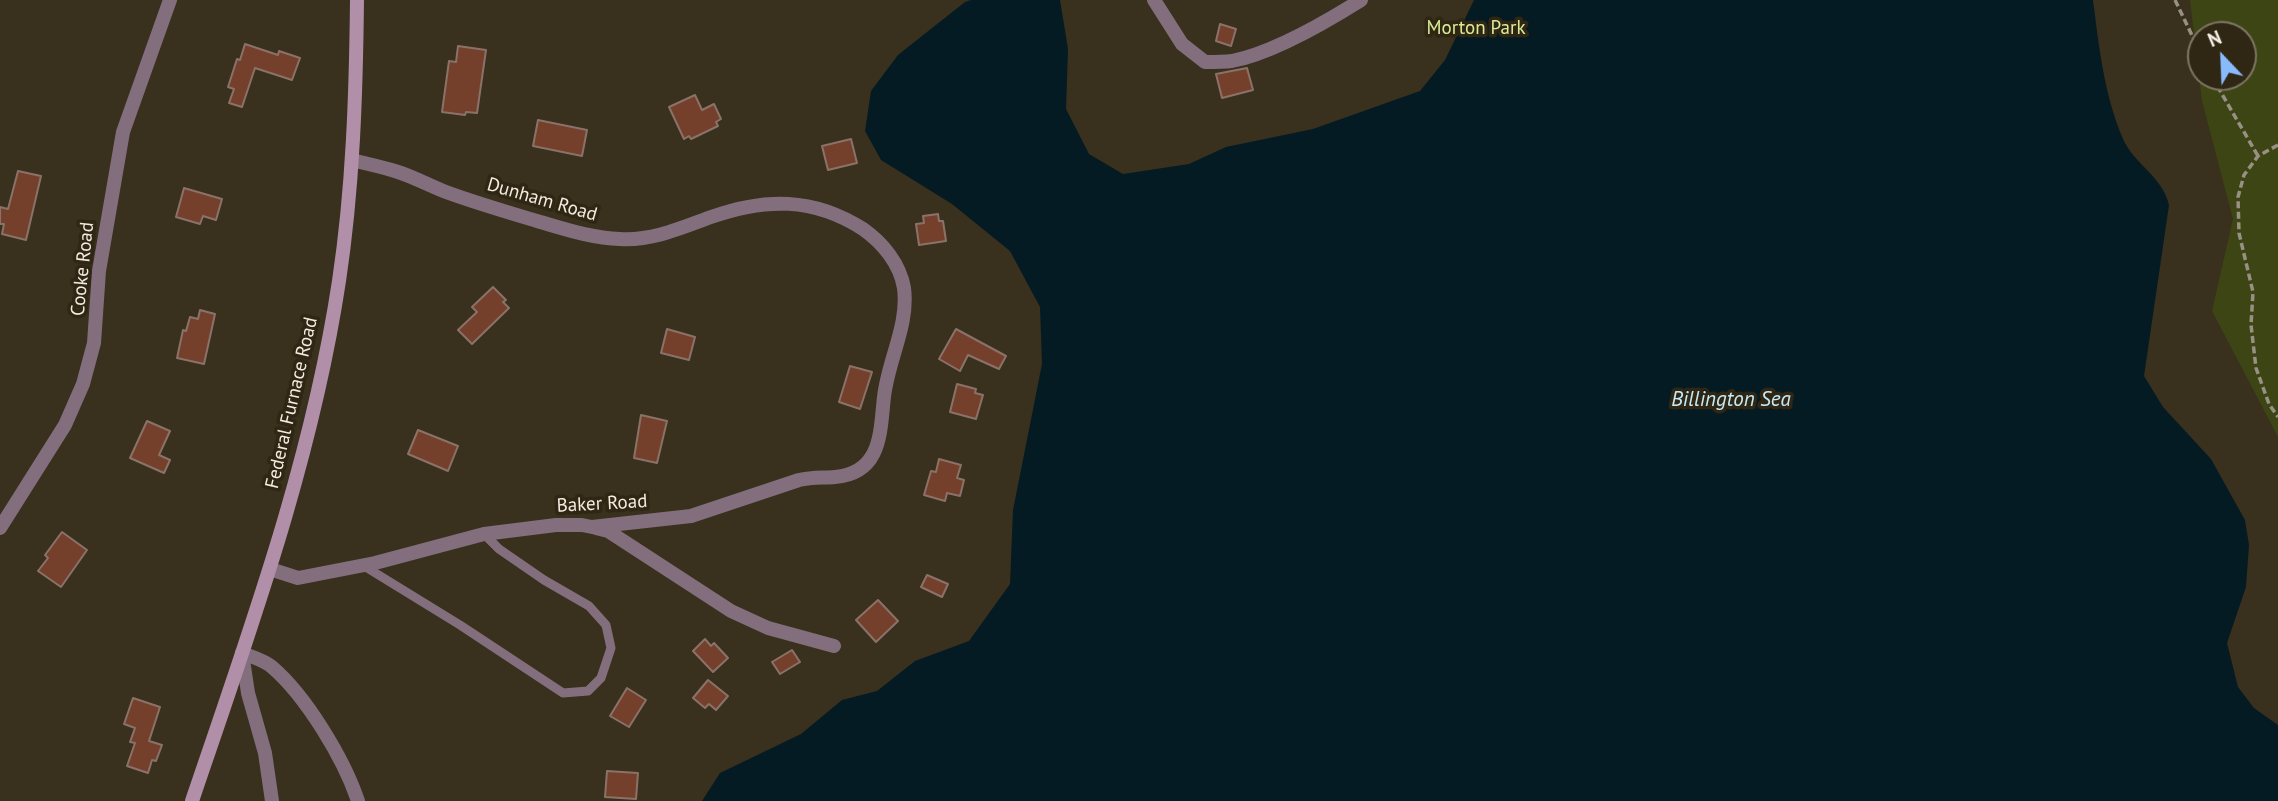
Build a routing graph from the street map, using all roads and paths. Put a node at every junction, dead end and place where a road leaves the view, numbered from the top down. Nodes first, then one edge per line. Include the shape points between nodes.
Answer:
1 (170, 0) edge
2 (356, 0) edge
3 (1154, 0) edge
4 (1361, 0) edge
5 (2175, 0) edge
6 (2187, 25) edge
7 (2221, 91) edge
8 (2278, 145) edge
9 (2259, 156) junction
10 (352, 160) junction
11 (884, 402) joint
12 (2278, 417) edge
13 (592, 527) junction
14 (0, 528) edge
15 (484, 534) junction
16 (363, 566) junction
17 (270, 569) junction
18 (834, 646) dead end
19 (242, 653) junction
20 (192, 801) edge
21 (272, 801) edge
22 (358, 801) edge

1 - 14 street, Cooke Road via 123,132 100,262 94,343 83,384 65,425
2 - 10 main road, Federal Furnace Road
3 - 4 street via 1182,44 1205,62 1232,61 1284,43
5 - 6 path
7 - 9 path
8 - 9 path
9 - 12 path via 2244,175 2238,197 2239,233 2253,292 2250,326 2256,368
10 - 11 street, Dunham Road via 592,236 662,235 766,202 824,211 852,222 886,249 904,287 904,316
10 - 17 main road, Federal Furnace Road via 339,281 317,397
11 - 13 street, Baker Road via 880,440 868,464 853,473 814,476 691,516
13 - 15 street, Baker Road via 556,525
13 - 18 street via 608,531 731,611 768,628
15 - 16 street, Baker Road
15 - 16 lane via 521,565 589,606 606,625 611,648 601,678 588,691 563,693
16 - 17 street, Baker Road via 298,578
17 - 19 main road, Federal Furnace Road
19 - 20 main road, Federal Furnace Road
19 - 21 street
19 - 22 street via 269,665 302,700 335,749

